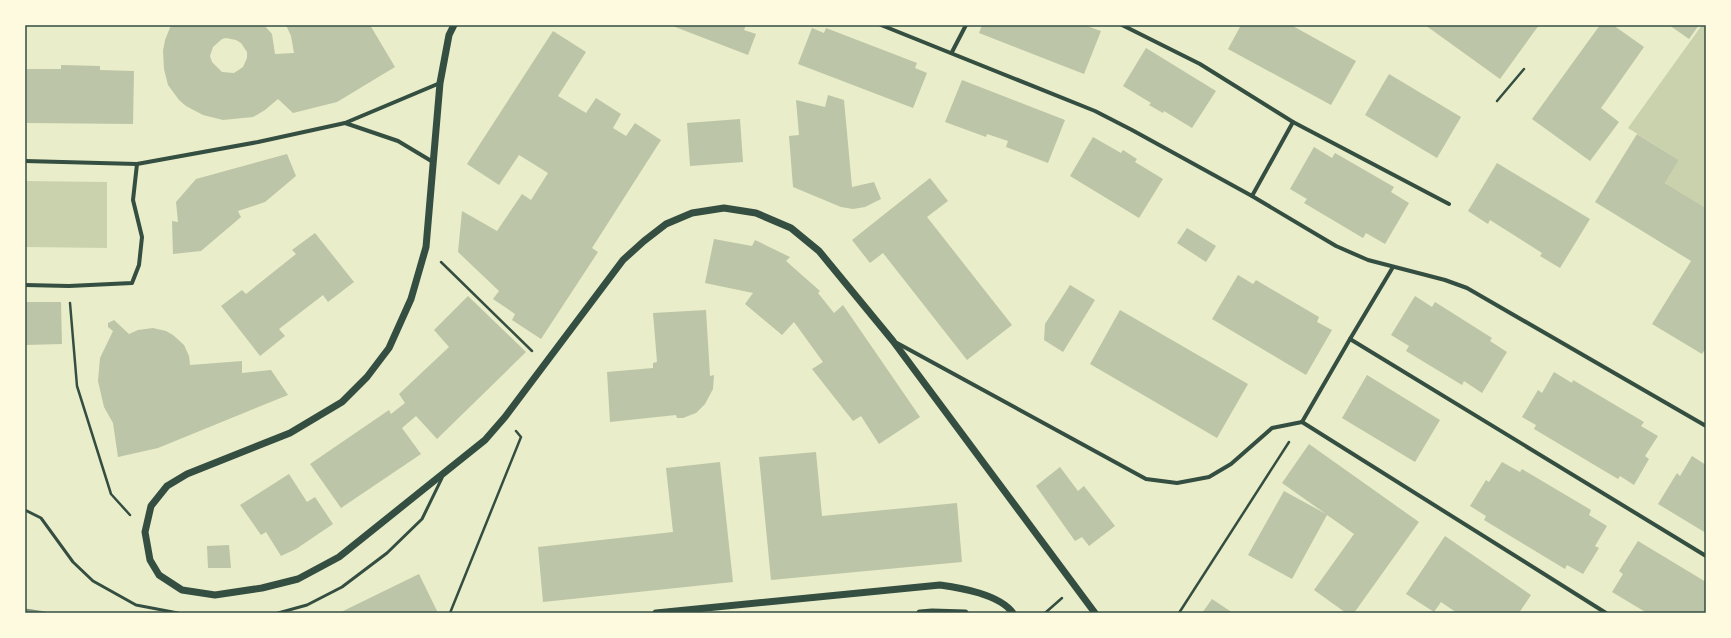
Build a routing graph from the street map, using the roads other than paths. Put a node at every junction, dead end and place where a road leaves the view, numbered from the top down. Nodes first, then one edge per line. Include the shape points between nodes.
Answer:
1 (454, 25) edge
2 (881, 25) edge
3 (966, 25) edge
4 (1122, 25) edge
5 (952, 52) junction
6 (440, 83) junction
7 (1293, 122) junction
8 (345, 123) junction
9 (25, 161) edge
10 (433, 162) junction
11 (137, 164) junction
12 (1252, 196) junction
13 (1449, 204) dead end
14 (1394, 267) junction
15 (25, 286) edge
16 (1350, 339) junction
17 (893, 341) junction
18 (1302, 422) junction
19 (1706, 426) edge
20 (445, 471) junction
21 (25, 510) edge
22 (1706, 556) edge
23 (178, 613) edge
24 (278, 613) edge
25 (656, 613) edge
26 (920, 613) edge
27 (965, 613) edge
28 (1012, 613) edge
29 (1095, 613) edge
30 (1606, 613) edge

1 - 6 street via 449,35
2 - 5 street
3 - 5 street
4 - 7 street via 1200,64
5 - 12 street via 1095,111
6 - 8 street
6 - 10 street
7 - 12 street
7 - 13 street
8 - 10 street via 398,141
8 - 11 street
9 - 11 street
10 - 20 street via 426,247 411,299 389,348 367,378 342,402 290,433 187,474 167,486 151,506 145,532 150,560 160,575 182,590 215,595 262,588 298,578 339,557
11 - 15 street via 133,200 142,237 139,265 132,283
12 - 14 street via 1336,246 1368,260
14 - 16 street
14 - 19 street via 1467,288
16 - 18 street
16 - 22 street
17 - 18 street via 1146,479 1177,484 1209,477 1230,464 1272,428
17 - 20 street via 819,251 791,228 756,213 724,208 692,213 666,224 623,260 505,417 485,440
17 - 29 street
18 - 30 street
20 - 24 lane via 422,519 387,553 342,587 307,605
21 - 23 lane via 41,518 73,562 93,581 136,605
25 - 28 street via 940,585 979,593
26 - 27 street

